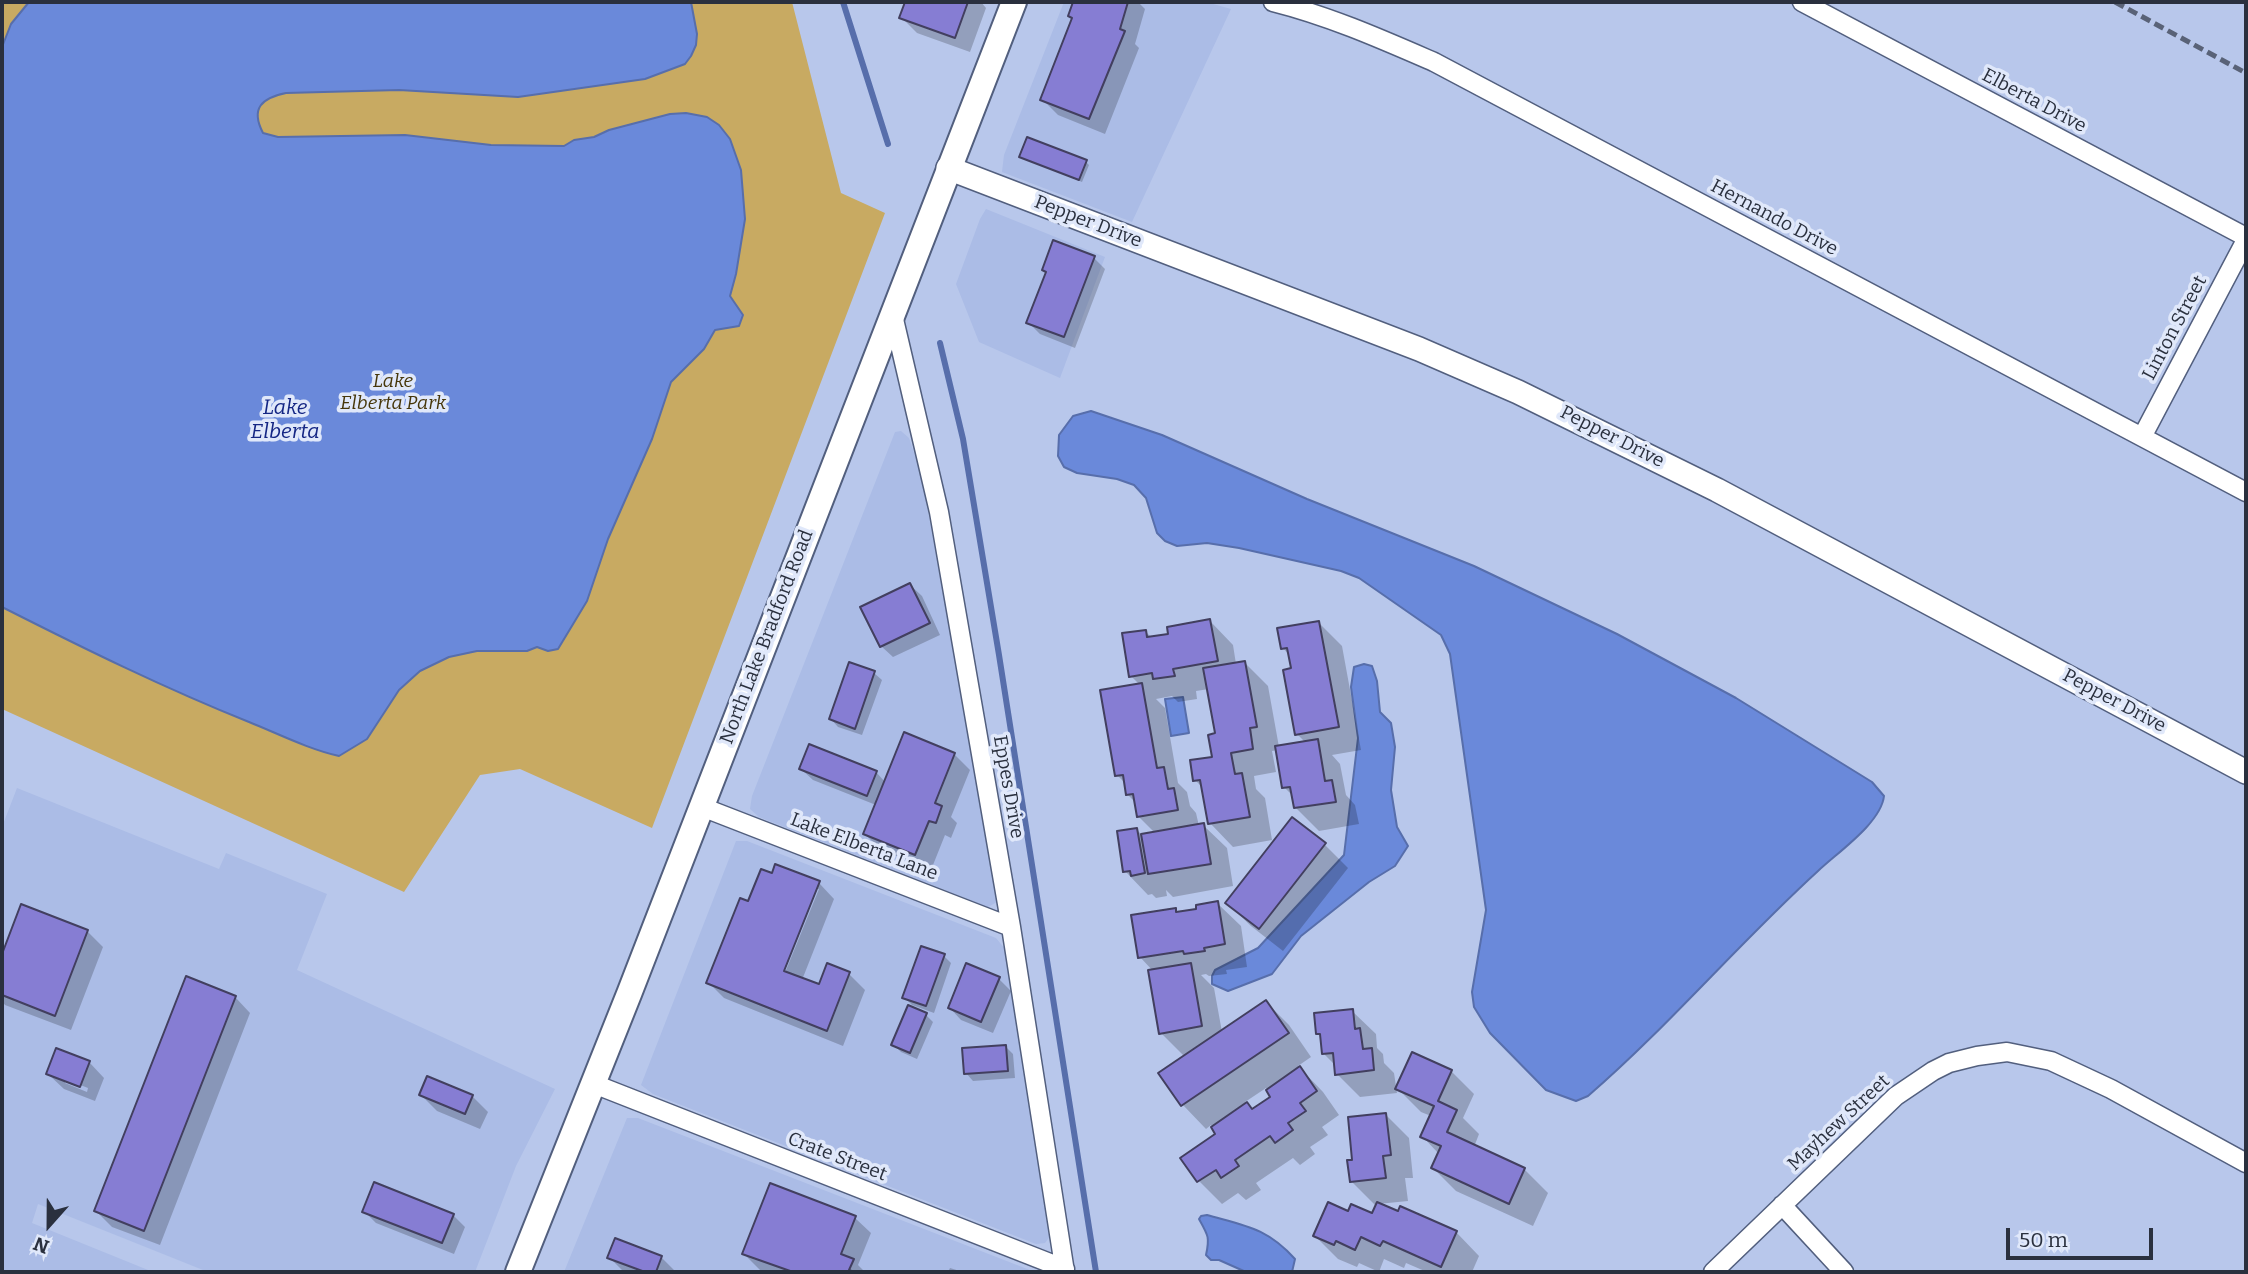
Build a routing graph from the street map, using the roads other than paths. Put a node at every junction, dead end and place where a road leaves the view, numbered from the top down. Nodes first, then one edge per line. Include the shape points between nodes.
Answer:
1 (1014, 2) edge
2 (1273, 2) edge
3 (1802, 2) edge
4 (948, 168) junction
5 (2246, 238) edge
6 (892, 313) junction
7 (2142, 437) junction
8 (2246, 492) edge
9 (2246, 772) edge
10 (702, 807) junction
11 (1011, 928) junction
12 (594, 1084) junction
13 (2246, 1163) edge
14 (1782, 1205) junction
15 (1065, 1270) edge
16 (518, 1272) edge
17 (1713, 1272) edge
18 (1844, 1272) edge

1 - 4 main road, North Lake Bradford Road
2 - 7 street, Hernando Drive via 1361,31 1434,62
3 - 5 street, Elberta Drive
4 - 6 main road, North Lake Bradford Road
4 - 9 street, Pepper Drive via 1419,348 1518,391 1717,490
5 - 7 street, Linton Street
6 - 10 main road, North Lake Bradford Road
6 - 11 street, Eppes Drive via 939,512
7 - 8 street, Hernando Drive
10 - 11 street, Lake Elberta Lane
10 - 12 main road, North Lake Bradford Road
11 - 15 street, Eppes Drive
12 - 15 street, Crate Street
12 - 16 main road, North Lake Bradford Road
13 - 14 street, Mayhew Street via 2052,1061 2007,1052 1949,1063 1896,1096
14 - 17 street, Mayhew Street
14 - 18 street

